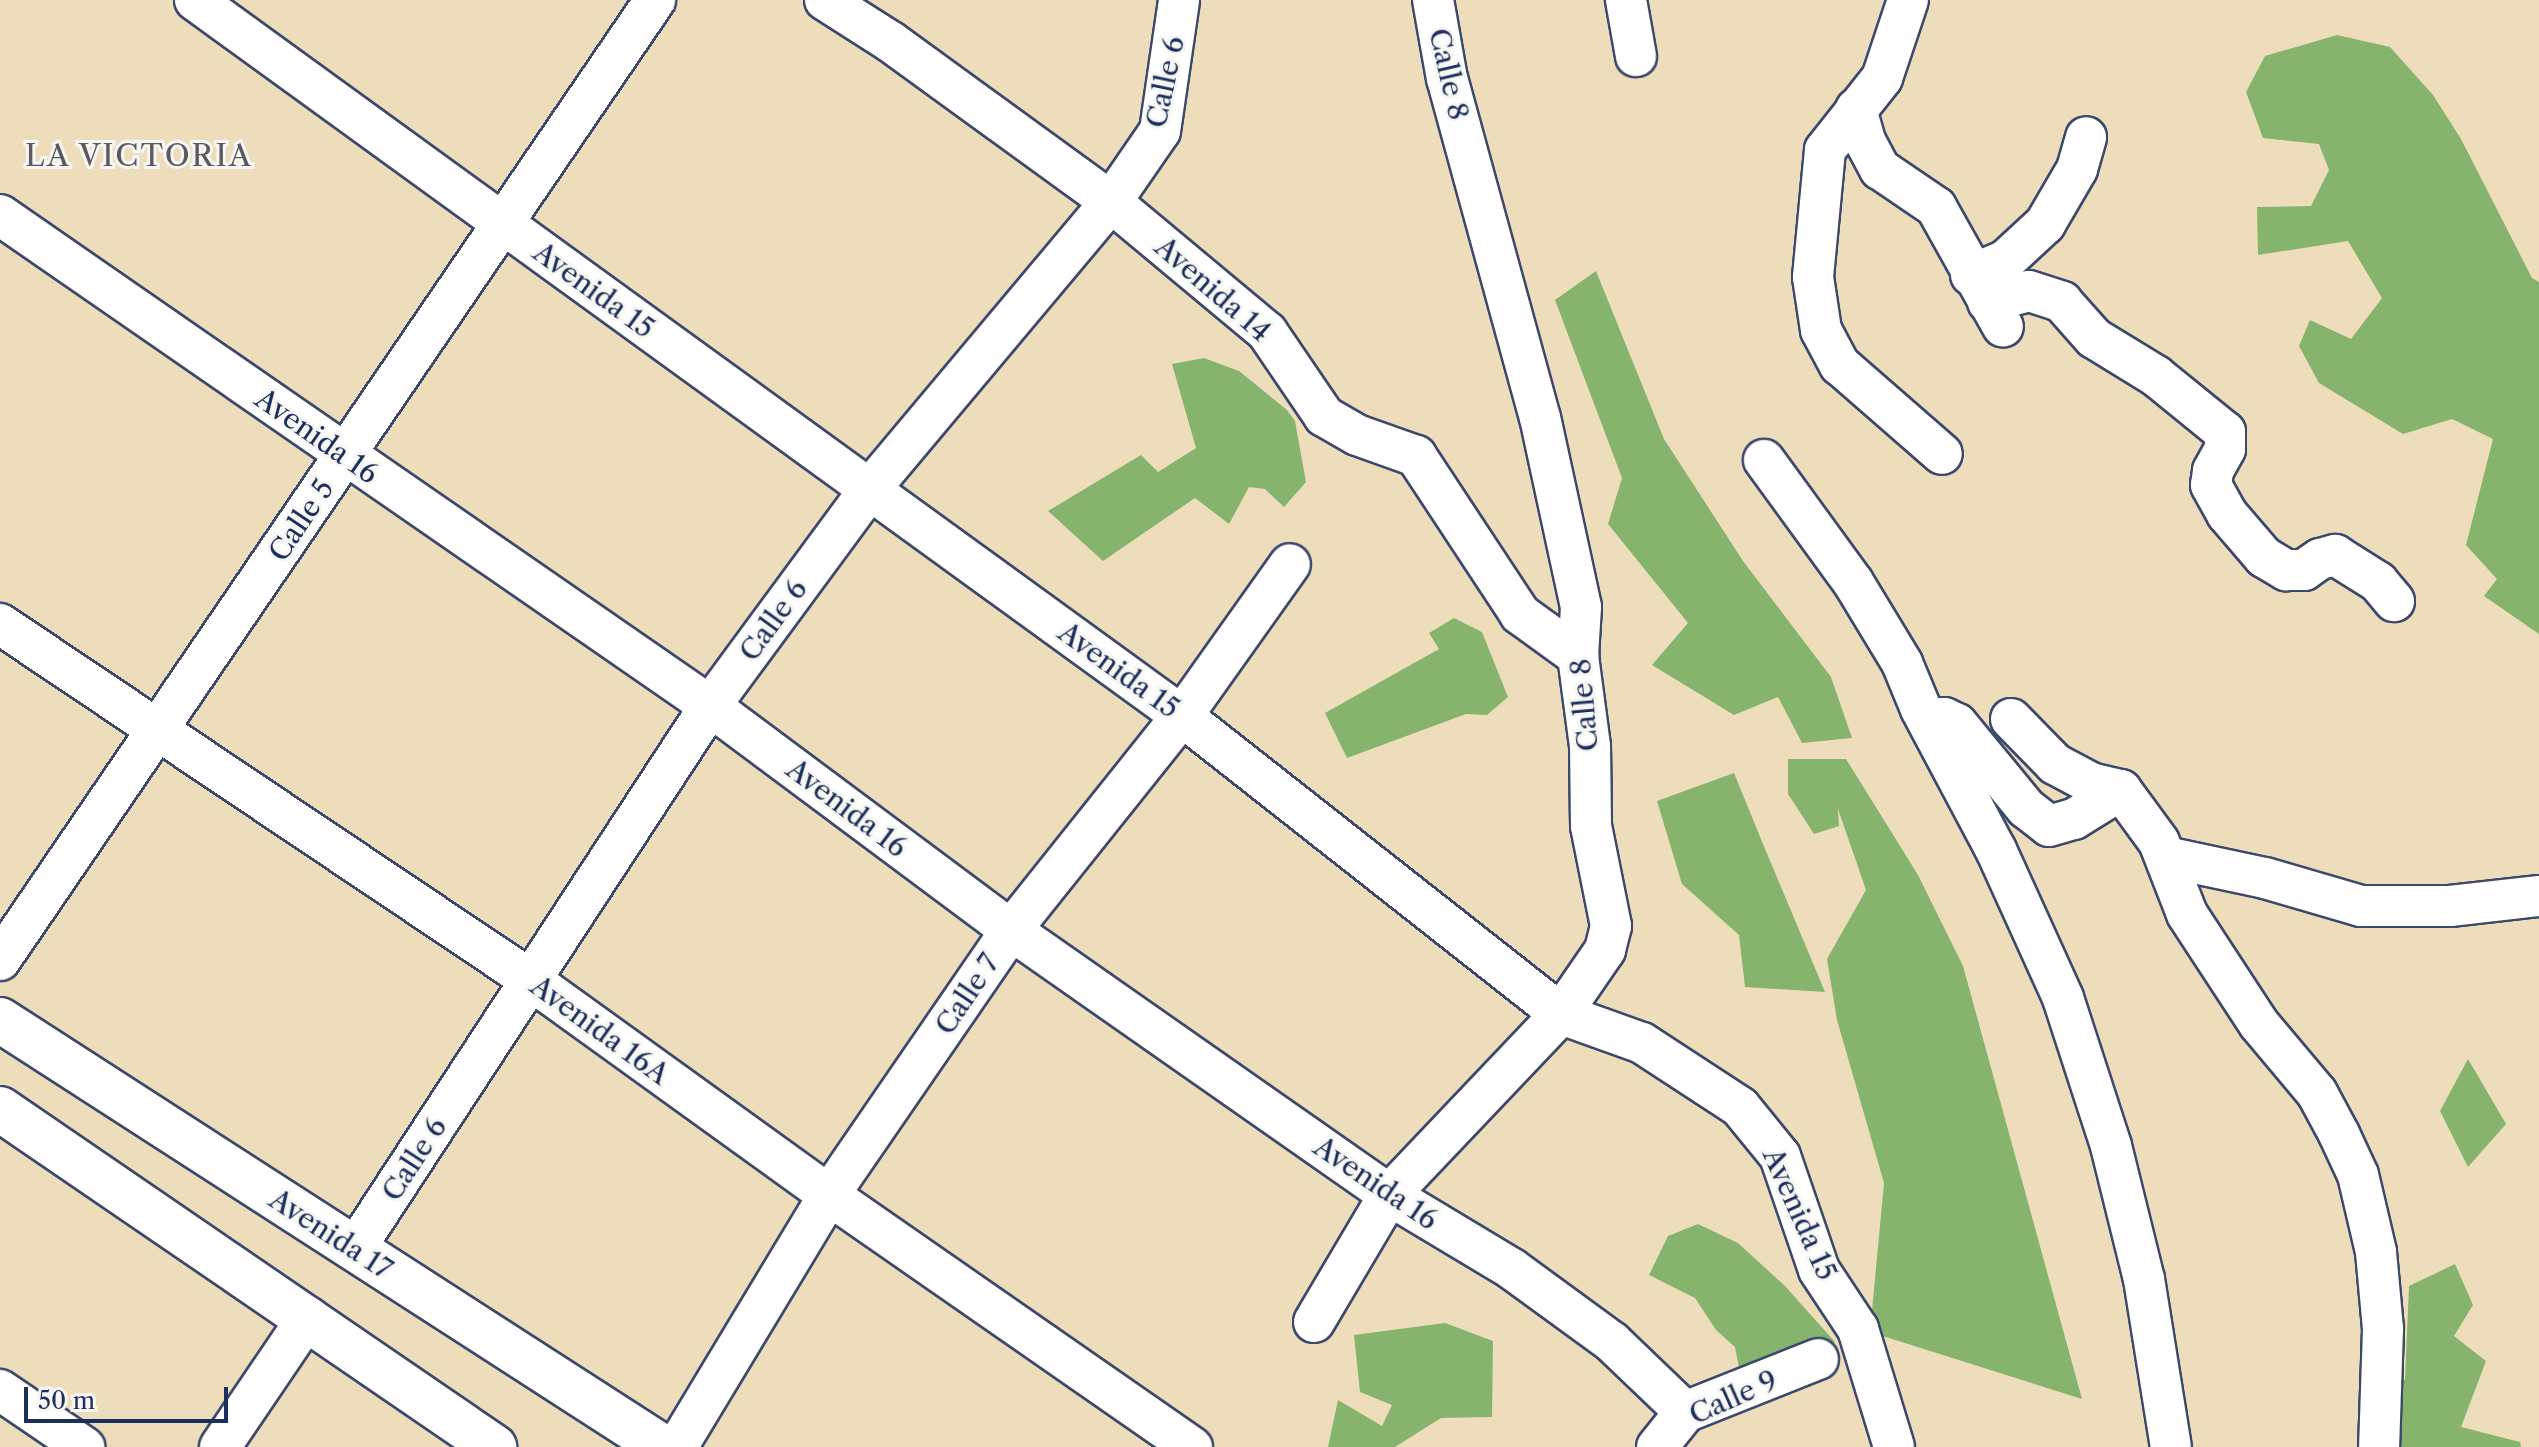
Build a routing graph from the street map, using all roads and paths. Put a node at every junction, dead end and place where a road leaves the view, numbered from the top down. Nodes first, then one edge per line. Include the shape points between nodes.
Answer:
1 (195, 0) edge
2 (655, 0) edge
3 (825, 0) edge
4 (1179, 0) edge
5 (1433, 0) edge
6 (1626, 0) edge
7 (1908, 0) edge
8 (1636, 56) dead end
9 (1856, 109) junction
10 (2086, 137) dead end
11 (1111, 202) junction
12 (0, 215) edge
13 (503, 224) junction
14 (1988, 301) junction
15 (1942, 454) dead end
16 (345, 455) junction
17 (1764, 460) dead end
18 (869, 490) junction
19 (1290, 564) dead end
20 (2394, 601) dead end
21 (0, 624) edge
22 (1578, 656) junction
23 (710, 706) junction
24 (1182, 716) junction
25 (1928, 719) junction
26 (2011, 719) dead end
27 (157, 730) junction
28 (2121, 790) junction
29 (2166, 857) junction
30 (2539, 896) edge
31 (1011, 930) junction
32 (0, 960) edge
33 (532, 981) junction
34 (1561, 1014) junction
35 (0, 1020) edge
36 (0, 1109) edge
37 (829, 1195) junction
38 (1389, 1195) junction
39 (354, 1250) junction
40 (308, 1317) junction
41 (1314, 1322) dead end
42 (1818, 1359) dead end
43 (0, 1390) edge
44 (1685, 1412) junction
45 (84, 1447) edge
46 (220, 1447) edge
47 (494, 1447) edge
48 (662, 1447) edge
49 (677, 1447) edge
50 (1192, 1447) edge
51 (1657, 1447) edge
52 (1894, 1447) edge
53 (2171, 1447) edge
54 (2379, 1447) edge

1 - 13 street, Avenida 15
2 - 13 street, Calle 5
3 - 11 street, Avenida 14
4 - 11 street, Calle 6 via 1160,131
5 - 22 street, Calle 8 via 1447,79 1540,418 1581,607
6 - 8 street
7 - 9 street via 1882,78
9 - 14 street via 1880,169 1936,207
9 - 15 street via 1825,150 1813,277 1821,330 1840,365
10 - 14 street via 2077,169 2045,224 2006,260
11 - 18 street, Calle 6
11 - 22 street, Avenida 14 via 1267,332 1324,416 1357,435 1416,456 1520,614
12 - 16 street, Avenida 16
13 - 16 street, Calle 5
13 - 18 street, Avenida 15
14 - 20 street via 2029,291 2062,302 2094,338 2156,376 2225,432 2225,449 2211,485 2227,514 2264,557 2286,570 2304,570 2335,555 2378,582
16 - 23 street, Avenida 16
16 - 27 street, Calle 5
17 - 25 street via 1853,582 1902,663
18 - 23 street, Calle 6
18 - 24 street, Avenida 15
19 - 24 street, Calle 7
21 - 27 street, Avenida 16A
22 - 34 street, Calle 8 via 1590,746 1591,826 1611,926 1605,950
23 - 31 street, Avenida 16
23 - 33 street, Calle 6
24 - 31 street, Calle 7
24 - 34 street, Avenida 15
25 - 28 street via 1957,724 2026,808 2049,826 2074,819
25 - 53 street via 1996,850 2063,998 2111,1146 2144,1279
26 - 28 street via 2055,764 2090,783
27 - 32 street, Calle 5
27 - 33 street, Avenida 16A
28 - 29 street
29 - 30 street via 2361,906 2450,906
29 - 54 street via 2187,914 2259,1024 2317,1093 2358,1175 2376,1252 2383,1329
31 - 37 street, Calle 7
31 - 38 street, Avenida 16
33 - 37 street, Avenida 16A
33 - 39 street, Calle 6
34 - 38 street, Calle 8
34 - 52 street, Avenida 15 via 1642,1043 1740,1107 1780,1156 1819,1270 1858,1329
35 - 39 main road, Avenida 17
36 - 40 main road
37 - 49 street, Calle 7
37 - 50 street, Avenida 16A
38 - 41 street, Calle 8
38 - 44 street, Avenida 16 via 1512,1269 1612,1342
39 - 48 main road, Avenida 17
40 - 46 street
40 - 47 main road
42 - 44 street, Calle 9
43 - 45 street
44 - 51 street, Calle 9

